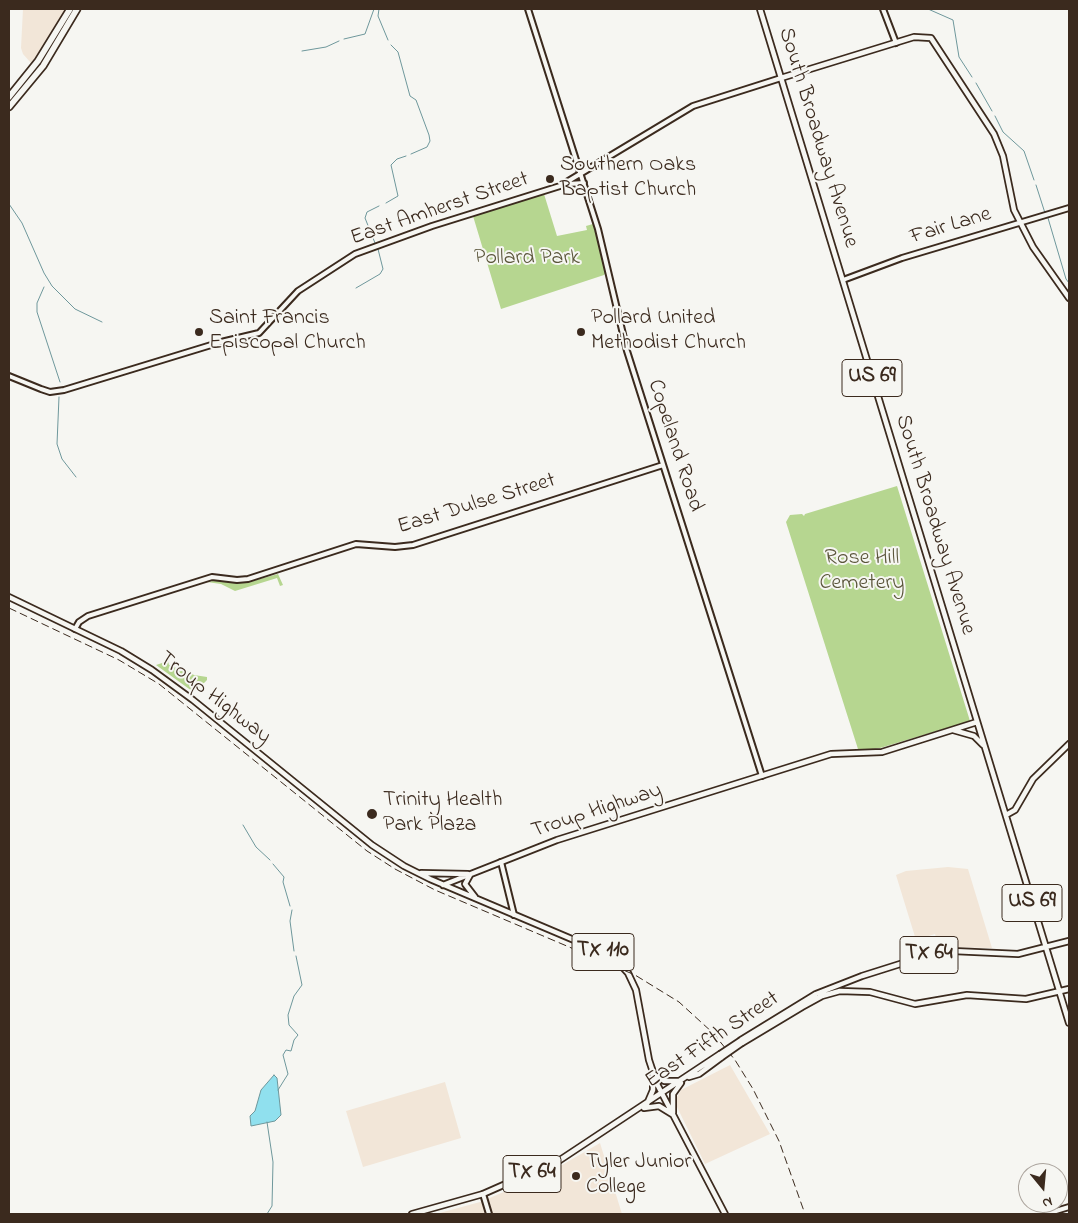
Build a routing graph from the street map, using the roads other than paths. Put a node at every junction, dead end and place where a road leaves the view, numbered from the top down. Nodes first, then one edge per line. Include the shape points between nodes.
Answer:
1 (72, 9) edge
2 (78, 9) edge
3 (528, 9) edge
4 (760, 9) edge
5 (883, 9) edge
6 (58, 43) junction
7 (896, 43) junction
8 (781, 78) junction
9 (9, 97) edge
10 (9, 107) edge
11 (582, 175) junction
12 (584, 183) junction
13 (564, 185) junction
14 (1069, 208) edge
15 (1020, 223) junction
16 (843, 280) junction
17 (1069, 298) edge
18 (9, 376) edge
19 (663, 465) junction
20 (9, 597) edge
21 (75, 629) junction
22 (977, 722) junction
23 (952, 730) junction
24 (1069, 744) edge
25 (985, 748) junction
26 (762, 776) junction
27 (1006, 815) junction
28 (502, 862) junction
29 (417, 872) junction
30 (472, 874) junction
31 (443, 885) junction
32 (476, 898) junction
33 (514, 915) junction
34 (1069, 941) edge
35 (1047, 948) junction
36 (1069, 989) edge
37 (1060, 992) junction
38 (1069, 1023) edge
39 (742, 1042) junction
40 (653, 1074) junction
41 (684, 1080) junction
42 (662, 1094) junction
43 (646, 1105) junction
44 (640, 1109) junction
45 (673, 1114) junction
46 (483, 1194) junction
47 (1069, 1207) edge
48 (412, 1214) edge
49 (489, 1214) edge
50 (725, 1214) edge
51 (1046, 1214) edge

1 - 6 highway via 56,40
1 - 9 highway via 38,61
2 - 6 highway
3 - 11 street, Copeland Road
4 - 8 main road, South Broadway Avenue / US 69
5 - 7 street
6 - 10 highway
7 - 8 main road
7 - 15 main road via 917,37 935,42 994,134 1003,156 1011,202
8 - 11 street, East Amherst Street via 693,106
8 - 16 main road, South Broadway Avenue / US 69
11 - 12 street, Copeland Road
11 - 13 street, East Amherst Street
12 - 13 street
12 - 19 street, Copeland Road via 600,235 626,348
13 - 18 street, East Amherst Street via 355,254 298,291 259,333 64,390 41,390
14 - 15 street, Fair Lane
15 - 16 street, Fair Lane via 902,258
15 - 17 main road
16 - 22 main road, South Broadway Avenue / US 69
19 - 21 street, East Dulse Street via 413,545 356,544 248,579 212,577 88,616
19 - 26 street, Copeland Road
20 - 21 main road, Troup Highway
21 - 29 main road, Troup Highway via 121,651 169,682 365,840
22 - 23 main road, Troup Highway
22 - 25 main road, South Broadway Avenue / US 69
23 - 25 main road via 974,736
23 - 26 main road, Troup Highway via 882,752 839,753
24 - 27 main road via 1033,779 1015,810
25 - 27 main road, South Broadway Avenue / US 69
26 - 28 main road, Troup Highway via 557,840
27 - 35 main road, South Broadway Avenue / US 69
28 - 30 main road, Troup Highway
28 - 33 street
29 - 30 main road
29 - 31 main road, Troup Highway / TX 110
30 - 31 main road, Troup Highway
30 - 32 main road via 465,884
31 - 32 main road, TX 110
32 - 33 main road, TX 110
33 - 40 main road, TX 110 via 600,951 623,967 637,994
34 - 35 main road, US 69
35 - 37 main road, South Broadway Avenue / US 69
35 - 39 main road, East Fifth Street / TX 64 via 1018,954 959,951 919,958 816,994
36 - 37 main road
37 - 38 main road, South Broadway Avenue
37 - 39 main road, East Fifth Street / TX 64 via 1020,999 961,996 915,1004 870,992 845,991 822,996
39 - 41 main road, TX 64, bridge via 699,1074
40 - 41 main road via 664,1081
40 - 42 main road, TX 110
40 - 43 main road via 653,1090
41 - 42 main road, East Fifth Street / TX 64
41 - 45 main road via 673,1094
42 - 43 main road, East Fifth Street / TX 64
42 - 45 main road
43 - 44 main road, East Fifth Street / TX 64
44 - 45 main road via 660,1106
44 - 46 main road, East Fifth Street / TX 64 via 560,1160
45 - 50 main road
46 - 48 main road, East Fifth Street / TX 64
46 - 49 street
47 - 51 street

